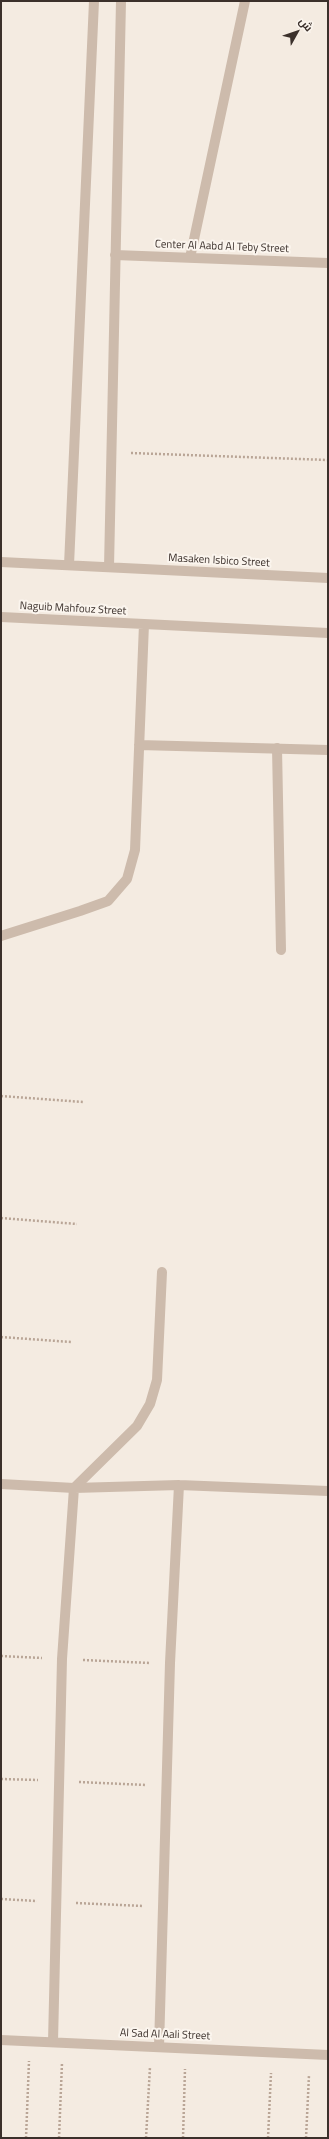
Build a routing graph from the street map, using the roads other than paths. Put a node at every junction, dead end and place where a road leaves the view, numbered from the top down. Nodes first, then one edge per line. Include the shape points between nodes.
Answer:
1 (94, 1) edge
2 (121, 1) edge
3 (245, 1) edge
4 (115, 255) junction
5 (190, 258) junction
6 (328, 263) edge
7 (1, 562) edge
8 (69, 565) junction
9 (109, 567) junction
10 (328, 578) edge
11 (1, 617) edge
12 (144, 624) junction
13 (328, 633) edge
14 (139, 745) junction
15 (277, 748) junction
16 (328, 750) edge
17 (1, 936) edge
18 (281, 950) dead end
19 (162, 1272) dead end
20 (1, 1484) edge
21 (179, 1485) junction
22 (74, 1488) junction
23 (328, 1492) edge
24 (1, 2040) edge
25 (58, 2043) junction
26 (155, 2047) junction
27 (328, 2055) edge

1 - 8 street
2 - 4 street
3 - 5 street
4 - 5 street, Center Al Aabd Al Teby Street
4 - 9 street
5 - 6 street, Center Al Aabd Al Teby Street
7 - 8 street
8 - 9 street
9 - 10 street, Masaken Isbico Street
11 - 12 street, Naguib Mahfouz Street
12 - 13 street
12 - 14 street
14 - 15 street
14 - 17 street via 134,850 127,879 108,901
15 - 16 street
15 - 18 street
19 - 22 street via 156,1380 150,1404 137,1426
20 - 22 street
21 - 22 street
21 - 23 street
21 - 26 street
22 - 25 street via 62,1659 56,1902
24 - 25 street, Al Sad Al Aali Street
25 - 26 street, Al Sad Al Aali Street
26 - 27 street, Al Sad Al Aali Street

